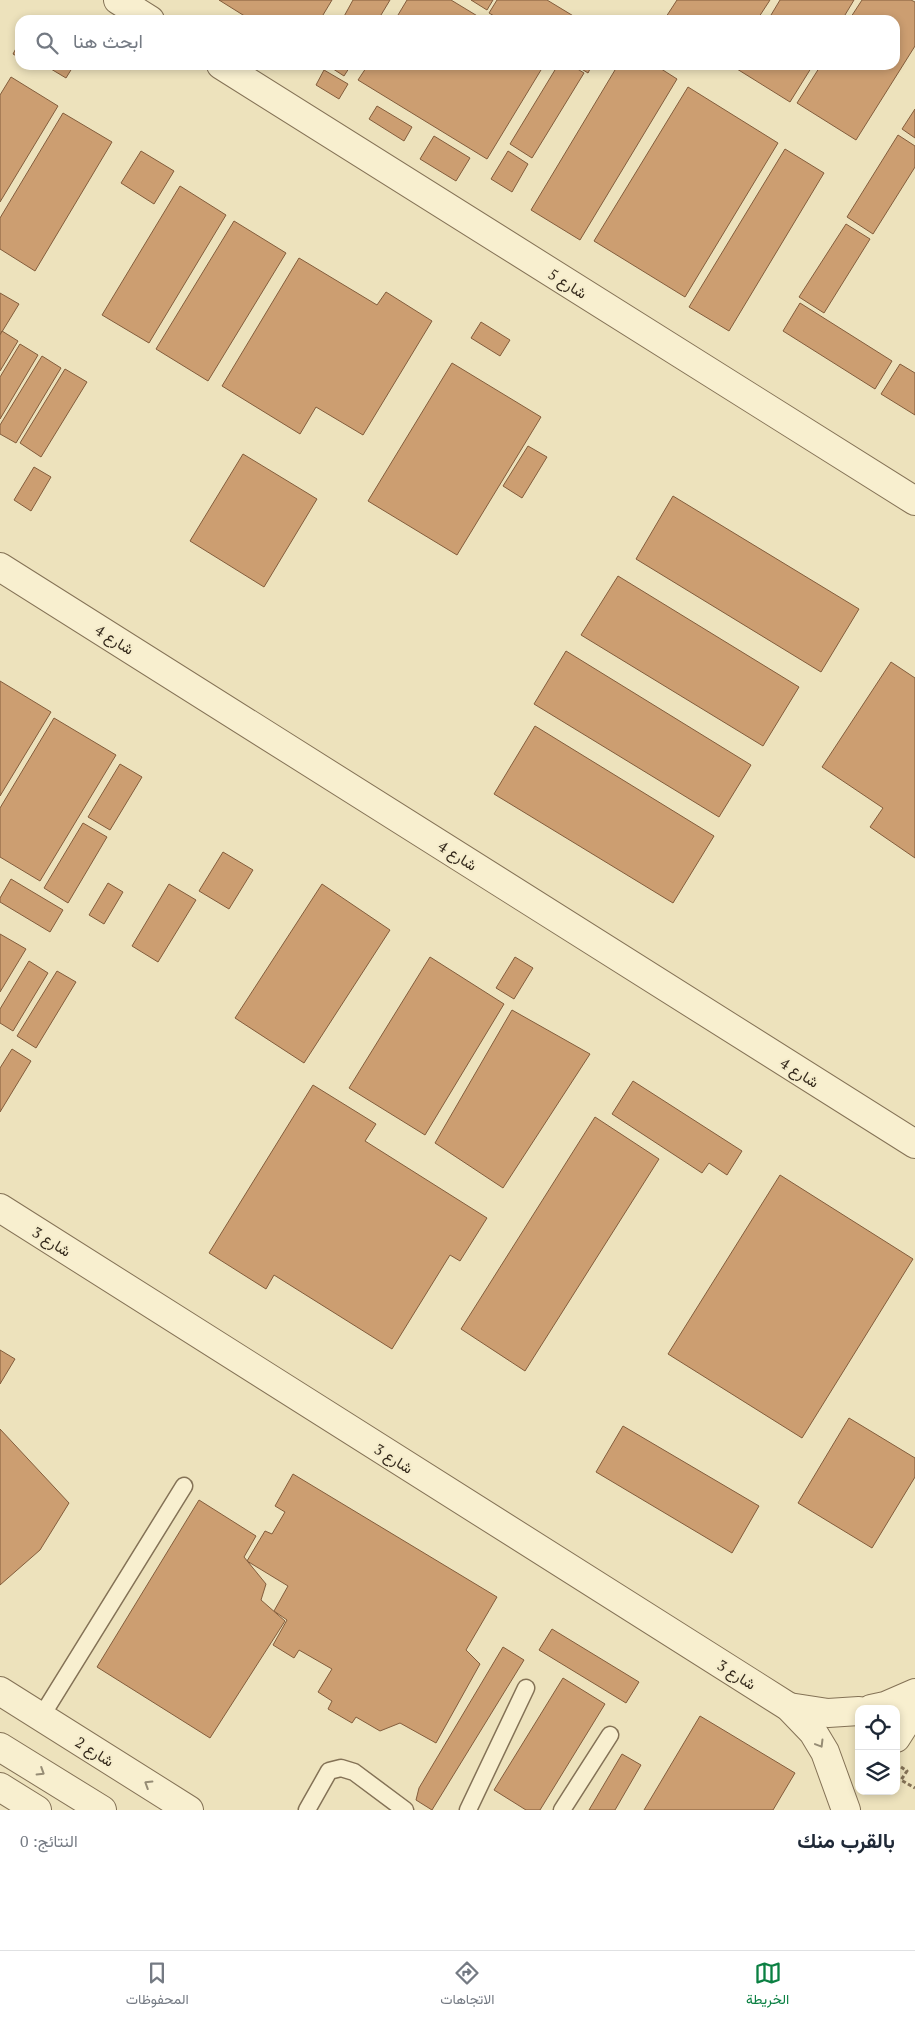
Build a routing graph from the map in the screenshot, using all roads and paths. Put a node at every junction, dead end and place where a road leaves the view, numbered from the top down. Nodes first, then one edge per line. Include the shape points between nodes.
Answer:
1 (118, 0) edge
2 (142, 15) edge
3 (229, 70) edge
4 (915, 501) edge
5 (0, 567) edge
6 (915, 1144) edge
7 (0, 1208) edge
8 (184, 1486) dead end
9 (526, 1688) dead end
10 (0, 1691) edge
11 (915, 1692) edge
12 (887, 1705) edge
13 (789, 1707) junction
14 (915, 1708) edge
15 (855, 1711) edge
16 (41, 1717) junction
17 (900, 1732) edge
18 (610, 1735) dead end
19 (0, 1747) edge
20 (900, 1767) edge
21 (0, 1787) edge
22 (915, 1788) edge
23 (860, 1795) edge
24 (37, 1810) edge
25 (102, 1810) edge
26 (189, 1810) edge
27 (307, 1810) edge
28 (405, 1810) edge
29 (468, 1810) edge
30 (562, 1810) edge
31 (846, 1810) edge
32 (851, 1810) edge

1 - 2 street
3 - 4 street, شارع 5
5 - 6 street, شارع 4
7 - 13 street, شارع 3
8 - 16 lane
9 - 29 lane
10 - 16 street, شارع 2
11 - 12 street
13 - 15 street, شارع 3 via 828,1713
13 -> 31 street, شارع 3 via 813,1732 825,1752
14 - 17 street
26 -> 16 street, شارع 2
18 - 30 lane
19 -> 25 street
20 - 22 path via 907,1771 901,1780
21 - 24 street
23 - 32 street
27 - 28 lane via 330,1771 341,1768 354,1772

